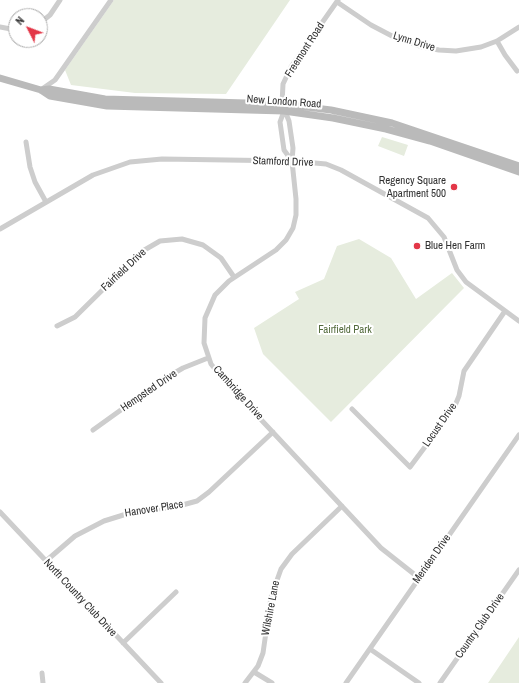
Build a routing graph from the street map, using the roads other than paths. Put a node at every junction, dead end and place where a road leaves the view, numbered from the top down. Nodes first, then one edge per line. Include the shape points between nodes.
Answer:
1 (60, 0) edge
2 (111, 0) edge
3 (337, 1) edge
4 (48, 17) edge
5 (519, 27) edge
6 (497, 41) junction
7 (517, 71) dead end
8 (0, 78) edge
9 (41, 90) junction
10 (282, 104) junction
11 (284, 111) junction
12 (26, 142) dead end
13 (292, 161) junction
14 (519, 166) edge
15 (519, 172) edge
16 (46, 202) junction
17 (0, 229) edge
18 (234, 278) junction
19 (505, 311) junction
20 (519, 321) edge
21 (57, 326) dead end
22 (208, 358) junction
23 (352, 409) dead end
24 (94, 430) dead end
25 (273, 432) junction
26 (519, 435) edge
27 (342, 506) junction
28 (0, 512) edge
29 (46, 561) junction
30 (519, 570) edge
31 (419, 578) junction
32 (176, 592) dead end
33 (123, 643) junction
34 (370, 649) junction
35 (254, 672) junction
36 (42, 673) dead end
37 (43, 683) edge
38 (161, 683) edge
39 (245, 683) edge
40 (272, 683) edge
41 (346, 683) edge
42 (419, 683) edge
43 (440, 683) edge

1 - 4 street
2 - 9 street via 55,80
3 - 6 street, Lynn Drive via 392,36 431,49 464,50
3 - 10 street, Freemont Road via 288,72 283,84
5 - 6 street, Lynn Drive
6 - 7 street
8 - 9 main road, New London Road
9 - 10 main road, New London Road via 105,99
9 - 11 main road, New London Road via 50,96 107,106
10 - 11 street, Cambridge Drive
10 - 14 main road, New London Road via 331,110 379,120
11 - 13 street, Cambridge Drive via 289,121
11 - 13 street, Cambridge Drive via 280,122 284,150
11 - 15 main road, New London Road via 386,129 430,141
12 - 16 street via 33,174
13 - 16 street, Stamford Drive via 142,160 104,170
13 - 18 street, Cambridge Drive via 296,207 293,228 282,245
13 - 19 street, Stamford Drive via 334,166 420,213 440,231 457,270 466,282
16 - 17 street, Stamford Drive
18 - 21 street, Fairfield Drive via 221,258 203,245 182,239 160,241 141,252 75,317
18 - 22 street, Cambridge Drive via 219,290 207,310 203,334
19 - 20 street, Stamford Drive
19 - 23 street, Locust Drive via 464,371 454,408 410,467
22 - 24 street, Hempsted Drive via 164,379
22 - 25 street, Cambridge Drive via 224,380
25 - 27 street, Cambridge Drive
25 - 29 street, Hanover Place via 197,501 175,507 133,512 104,520 75,536
26 - 31 street, Meriden Drive
27 - 31 street, Cambridge Drive via 388,555
27 - 35 street, Wilshire Lane via 292,554 281,569 271,597 263,653
28 - 29 street, North Country Club Drive
29 - 33 street, North Country Club Drive
30 - 43 street, Country Club Drive
31 - 34 street, Meriden Drive
32 - 33 street
33 - 38 street, North Country Club Drive
34 - 41 street, Meriden Drive
34 - 42 street
35 - 39 street, Wilshire Lane
35 - 40 street
36 - 37 street

